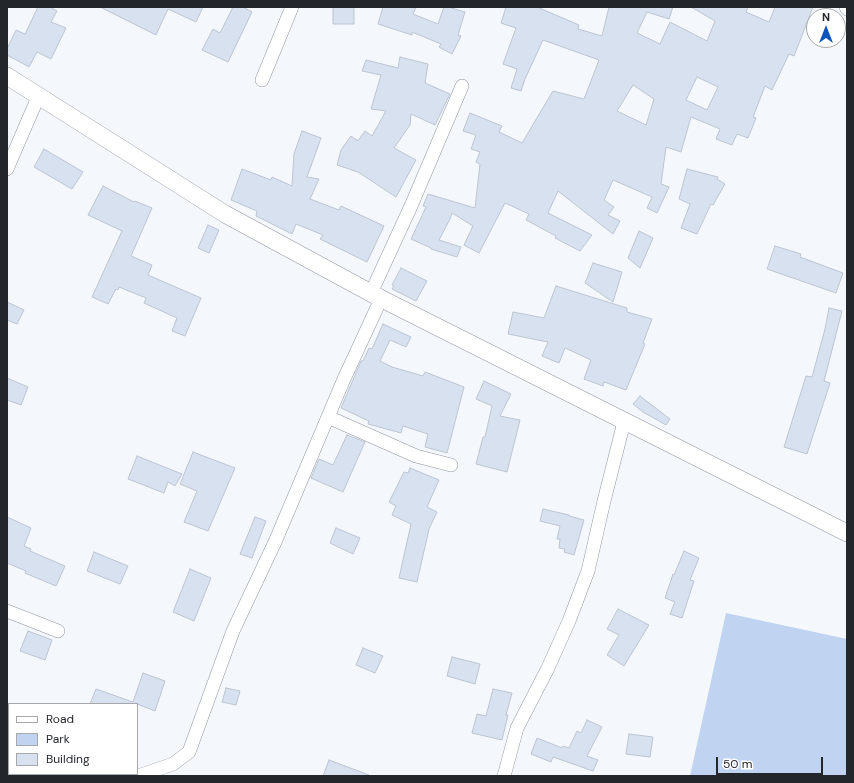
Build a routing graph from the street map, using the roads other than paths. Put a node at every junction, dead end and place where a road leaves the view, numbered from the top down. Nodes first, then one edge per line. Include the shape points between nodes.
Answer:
1 (292, 7) edge
2 (7, 76) edge
3 (262, 80) dead end
4 (462, 86) dead end
5 (39, 95) junction
6 (7, 169) edge
7 (376, 296) junction
8 (328, 417) junction
9 (624, 422) junction
10 (451, 465) dead end
11 (847, 533) edge
12 (7, 611) edge
13 (58, 631) dead end
14 (138, 776) edge
15 (504, 776) edge

1 - 3 street
2 - 5 street
4 - 7 street
5 - 6 street
5 - 7 street via 225,214
7 - 8 street
7 - 9 street
8 - 10 street via 416,456
8 - 14 street via 275,542 233,631 189,752 173,764
9 - 11 street
9 - 15 street via 588,571 569,622 517,728
12 - 13 street

